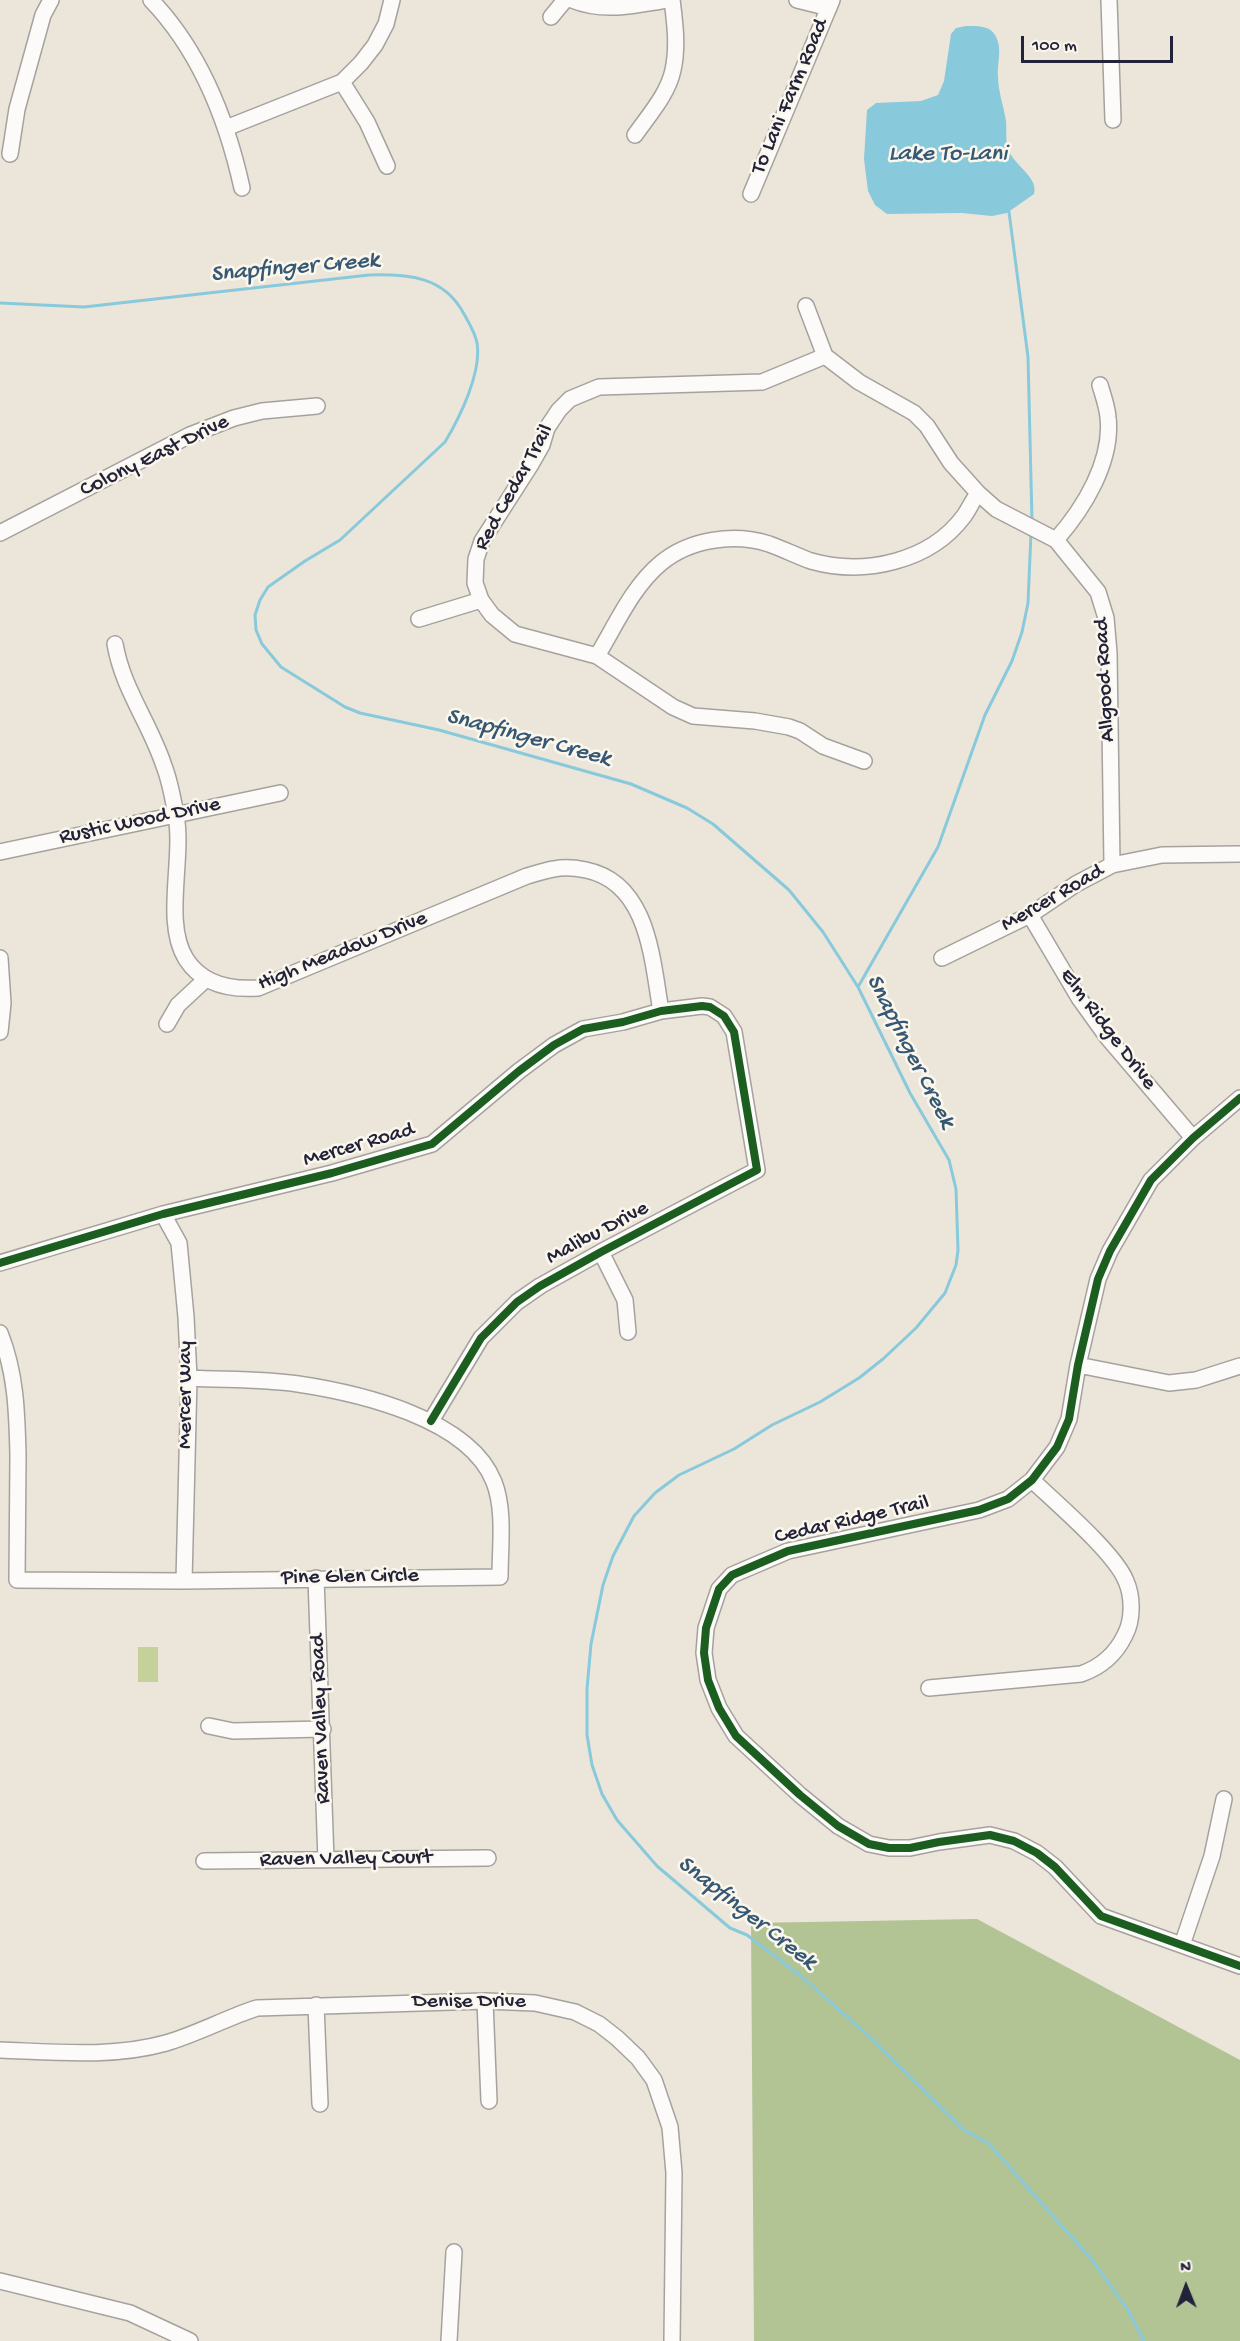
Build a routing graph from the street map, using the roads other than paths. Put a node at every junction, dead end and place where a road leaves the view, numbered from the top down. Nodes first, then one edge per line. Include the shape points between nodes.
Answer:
1 (51, 0) edge
2 (151, 0) edge
3 (392, 0) edge
4 (565, 0) edge
5 (572, 0) edge
6 (667, 0) edge
7 (672, 0) edge
8 (797, 0) edge
9 (1109, 0) edge
10 (830, 4) edge
11 (551, 17) dead end
12 (342, 82) junction
13 (1113, 120) dead end
14 (226, 128) junction
15 (635, 135) dead end
16 (10, 154) dead end
17 (387, 166) dead end
18 (242, 188) dead end
19 (751, 194) dead end
20 (806, 306) dead end
21 (825, 356) junction
22 (1100, 385) dead end
23 (317, 406) dead end
24 (978, 493) junction
25 (0, 532) edge
26 (1056, 540) junction
27 (481, 600) junction
28 (419, 619) dead end
29 (115, 644) dead end
30 (597, 656) junction
31 (864, 761) dead end
32 (280, 793) dead end
33 (176, 815) junction
34 (0, 852) edge
35 (1240, 854) edge
36 (1112, 865) junction
37 (1030, 915) junction
38 (942, 957) dead end
39 (0, 958) edge
40 (206, 980) junction
41 (661, 1011) junction
42 (167, 1024) dead end
43 (0, 1032) edge
44 (743, 1090) joint
45 (1240, 1098) edge
46 (1193, 1138) junction
47 (163, 1214) junction
48 (601, 1252) junction
49 (0, 1263) edge
50 (628, 1332) dead end
51 (0, 1334) edge
52 (1078, 1365) junction
53 (1240, 1366) edge
54 (189, 1378) junction
55 (431, 1420) junction
56 (1032, 1480) junction
57 (316, 1578) junction
58 (184, 1581) junction
59 (929, 1688) dead end
60 (209, 1726) dead end
61 (323, 1729) junction
62 (1224, 1799) dead end
63 (488, 1858) dead end
64 (326, 1860) junction
65 (204, 1861) dead end
66 (1182, 1945) junction
67 (1240, 1966) edge
68 (485, 2001) junction
69 (316, 2005) junction
70 (0, 2050) edge
71 (489, 2101) dead end
72 (320, 2104) dead end
73 (454, 2253) dead end
74 (0, 2281) edge
75 (190, 2341) edge
76 (448, 2341) edge
77 (672, 2341) edge

1 - 16 street via 43,15 17,109
2 - 14 street via 184,42
3 - 12 street via 375,45
4 - 11 street
5 - 6 street via 610,9
7 - 15 street via 676,31 673,71 663,95
8 - 10 street
9 - 13 street
10 - 19 street, To Lani Farm Road
12 - 14 street
12 - 17 street via 367,122
14 - 18 street
20 - 21 street
21 - 24 street, Allgood Road via 859,382 914,413
21 - 27 street, Red Cedar Trail via 762,382 599,387 570,399 547,428 530,466 482,541 475,570
22 - 26 street via 1108,417 1100,468 1074,519
23 - 25 street, Colony East Drive via 262,411 190,435
24 - 26 street, Allgood Road via 996,509
24 - 30 street via 947,534 890,563 848,568 812,561 770,544 736,539 690,546 661,563 641,583
26 - 36 street, Allgood Road via 1098,591 1106,618
27 - 28 street
27 - 30 street via 515,634
29 - 33 street via 135,706 165,767
30 - 31 street via 693,716 789,727
32 - 33 street, Rustic Wood Drive
33 - 34 street, Rustic Wood Drive
33 - 40 street via 180,845 174,919 185,958
35 - 36 street, Mercer Road via 1162,855
36 - 37 street, Mercer Road
37 - 38 street, Mercer Road
37 - 46 street, Elm Ridge Drive via 1107,1037
39 - 43 street
40 - 41 street, High Meadow Drive via 224,986 258,988 527,876 556,868 577,869 597,873 631,899 644,926
40 - 42 street via 177,1005
41 - 44 street, Mercer Road via 702,1006 724,1016 734,1032
41 - 47 street, Mercer Road via 583,1029 519,1071 432,1144
44 - 48 street, Malibu Drive via 757,1170
45 - 46 street, Cedar Ridge Trail
46 - 52 street, Cedar Ridge Trail via 1151,1180 1110,1251 1098,1280
47 - 49 street, Mercer Road
47 - 54 street, Mercer Way via 178,1243 183,1269
48 - 50 street via 625,1300
48 - 55 street, Malibu Drive via 540,1286 500,1317 481,1338
51 - 58 street, Pine Glen Circle via 15,1382 17,1580
52 - 53 street via 1169,1383 1196,1380
52 - 56 street, Cedar Ridge Trail via 1065,1430
54 - 55 street, Pine Glen Circle via 297,1384 369,1399
54 - 58 street, Mercer Way
55 - 57 street, Pine Glen Circle via 465,1445 494,1482 500,1508 500,1577
56 - 59 street via 1111,1558 1126,1580 1130,1617 1124,1637 1100,1665 1081,1674
56 - 66 street, Cedar Ridge Trail via 1008,1499 979,1510 788,1551 732,1575 719,1589 706,1628 708,1680 736,1736 838,1826 869,1844 910,1848 990,1835 1014,1841 1037,1852 1055,1867 1101,1916
57 - 58 street, Pine Glen Circle
57 - 61 street, Raven Valley Road
60 - 61 street via 233,1731
61 - 64 street, Raven Valley Road
62 - 66 street via 1212,1856
63 - 64 street, Raven Valley Court
64 - 65 street, Raven Valley Court
66 - 67 street, Cedar Ridge Trail
68 - 69 street, Denise Drive
68 - 71 street
68 - 77 street, Denise Drive via 535,2003 574,2012 617,2038 654,2080 670,2127 674,2173
69 - 70 street, Denise Drive via 257,2008 167,2043 134,2050
69 - 72 street
73 - 76 street
74 - 75 street via 130,2313

